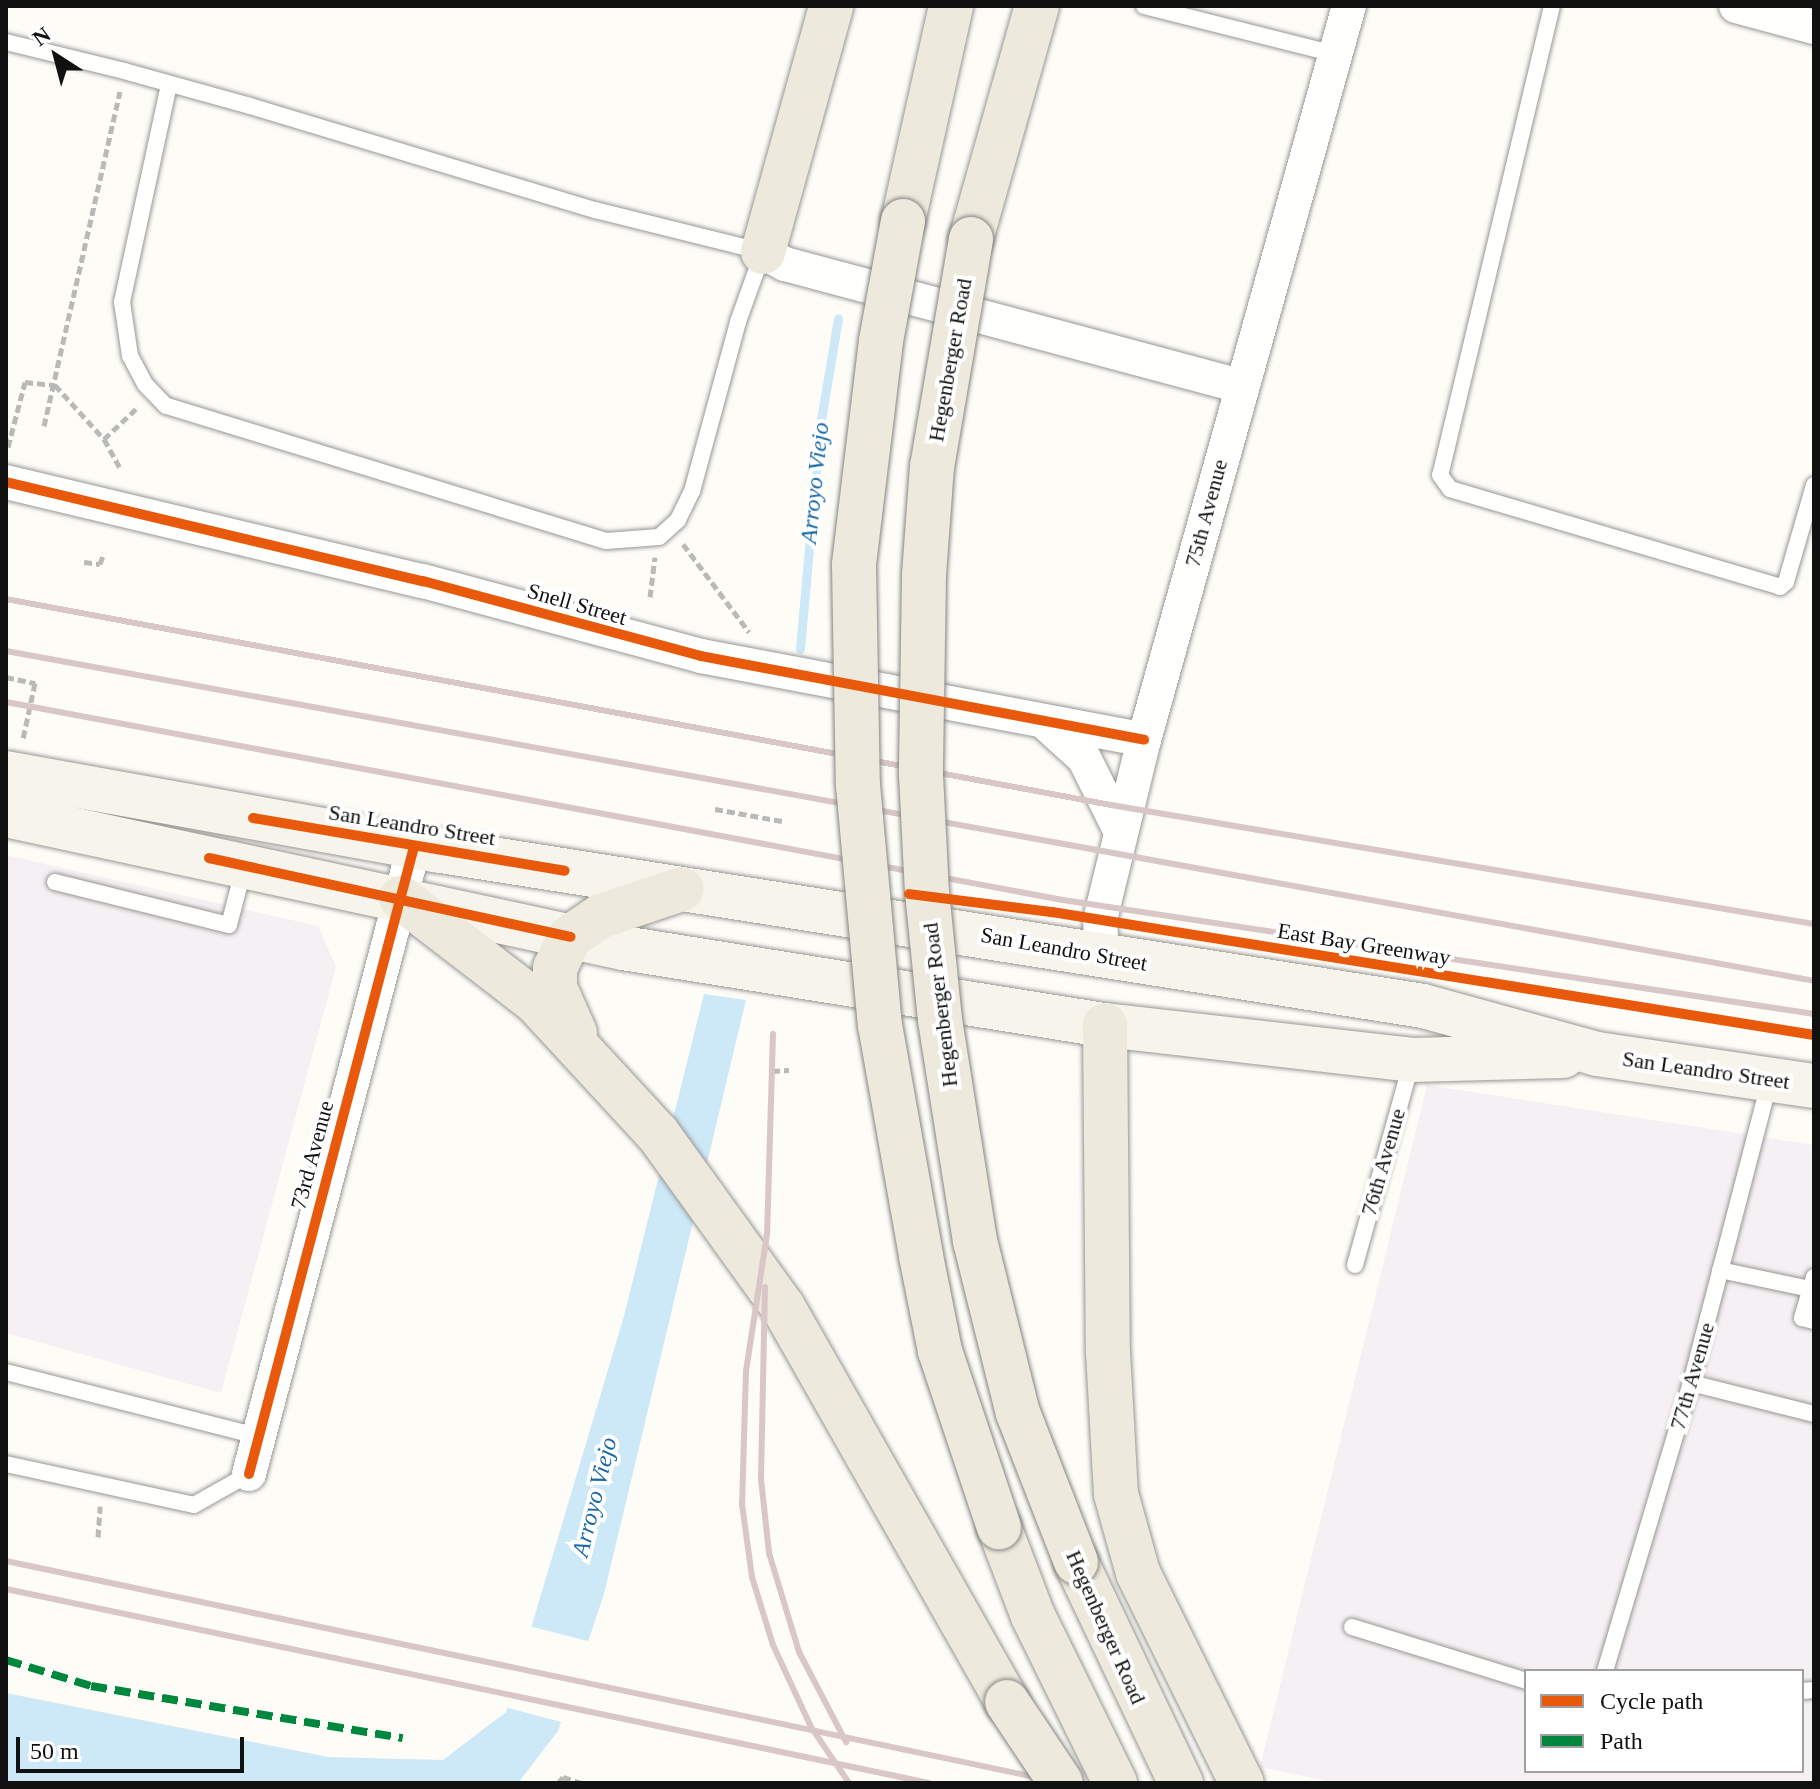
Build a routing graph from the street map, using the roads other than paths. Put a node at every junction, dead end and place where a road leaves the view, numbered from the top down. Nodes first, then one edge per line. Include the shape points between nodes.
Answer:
1 (831, 6) edge
2 (951, 6) edge
3 (1037, 6) edge
4 (1144, 6) edge
5 (1349, 6) edge
6 (1552, 6) edge
7 (1736, 6) edge
8 (1814, 27) edge
9 (6, 42) edge
10 (1335, 54) junction
11 (169, 84) junction
12 (763, 252) junction
13 (1241, 386) junction
14 (6, 482) edge
15 (1814, 485) edge
16 (1041, 720) junction
17 (1144, 740) junction
18 (9, 788) edge
19 (1120, 830) junction
20 (414, 847) junction
21 (244, 865) junction
22 (55, 882) dead end
23 (682, 889) junction
24 (401, 898) junction
25 (570, 937) junction
26 (1102, 956) junction
27 (1105, 1025) junction
28 (1597, 1054) junction
29 (1412, 1060) junction
30 (594, 1061) junction
31 (1770, 1080) junction
32 (1814, 1086) edge
33 (1355, 1265) dead end
34 (1720, 1270) junction
35 (1812, 1283) edge
36 (1814, 1321) edge
37 (6, 1372) edge
38 (1691, 1383) junction
39 (1814, 1414) edge
40 (258, 1436) junction
41 (6, 1464) edge
42 (249, 1474) joint
43 (1352, 1627) dead end
44 (1606, 1669) edge
45 (1524, 1680) edge
46 (1061, 1783) edge
47 (1115, 1783) edge
48 (1181, 1783) edge
49 (1242, 1783) edge

1 - 12 main road
2 - 47 main road, bridge via 881,341 854,565 858,785 880,1025 940,1351 999,1527 1077,1711
3 - 48 main road, Hegenberger Road, bridge via 971,239 932,466 924,576 921,775 927,892 940,1020 975,1241 1018,1413 1076,1562
4 - 10 lane
5 - 10 street, 75th Avenue
6 - 15 lane via 1440,475 1450,489 1780,587 1786,582
7 - 8 street
9 - 11 lane
10 - 13 street, 75th Avenue
11 - 12 lane via 595,210
11 - 12 lane via 122,302 130,356 153,393 166,406 192,417 606,541 665,532 692,491 738,322
12 - 13 street via 785,264
13 - 17 street, 75th Avenue
14 - 16 street, Snell Street via 423,581 688,653
16 - 17 street, Snell Street
16 - 19 street via 1084,758
17 - 19 street, 75th Avenue
18 - 20 main road, San Leandro Street
18 - 21 main road, San Leandro Street
19 - 26 street, 75th Avenue via 1100,920
20 - 23 main road, San Leandro Street
20 - 24 street, 73rd Avenue
21 - 22 lane via 229,925
21 - 24 main road, San Leandro Street
23 - 25 main road via 612,911 583,924
23 - 26 main road, San Leandro Street
24 - 25 main road, San Leandro Street
24 - 30 main road via 515,982
24 - 40 street, 73rd Avenue
25 - 27 main road, San Leandro Street
25 - 30 main road via 555,968 555,988
26 - 27 main road, 75th Avenue
26 - 28 main road, San Leandro Street via 1423,1006
27 - 29 main road, San Leandro Street
27 - 49 main road via 1108,1352 1116,1494 1138,1573
28 - 29 main road, San Leandro Street
28 - 31 main road, San Leandro Street
29 - 33 lane, 76th Avenue
30 - 46 main road, bridge via 658,1134 783,1307 1007,1702
31 - 32 main road, San Leandro Street
31 - 34 lane, 77th Avenue
34 - 35 lane
34 - 38 lane, 77th Avenue
35 - 36 lane via 1802,1318
37 - 40 lane
38 - 39 lane
38 - 44 lane, 77th Avenue
40 - 42 street, 73rd Avenue
41 - 42 lane via 194,1505
43 - 45 lane

